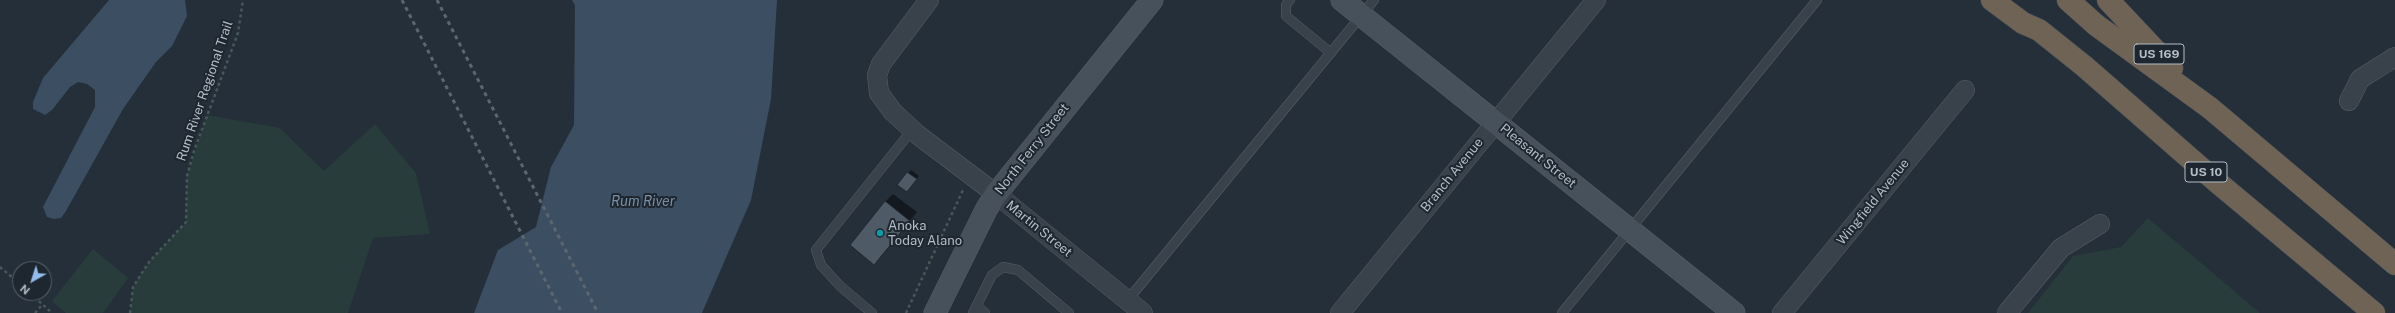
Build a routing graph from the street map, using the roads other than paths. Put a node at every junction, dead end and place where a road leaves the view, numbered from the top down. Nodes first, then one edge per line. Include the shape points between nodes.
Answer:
1 (929, 0) edge
2 (1152, 0) edge
3 (1290, 0) edge
4 (1342, 0) edge
5 (1596, 0) edge
6 (1817, 0) edge
7 (1992, 0) edge
8 (2014, 0) edge
9 (2068, 0) edge
10 (2108, 0) edge
11 (1368, 8) edge
12 (2039, 30) junction
13 (1331, 53) junction
14 (2395, 57) edge
15 (1965, 90) dead end
16 (2349, 102) dead end
17 (2210, 108) junction
18 (1496, 121) junction
19 (912, 130) junction
20 (996, 194) junction
21 (2100, 224) dead end
22 (1629, 230) junction
23 (2395, 264) edge
24 (1127, 301) junction
25 (975, 310) edge
26 (872, 313) edge
27 (935, 313) edge
28 (986, 313) edge
29 (1069, 313) edge
30 (1143, 313) edge
31 (1340, 313) edge
32 (1562, 313) edge
33 (1734, 313) edge
34 (1782, 313) edge
35 (2007, 313) edge
36 (2374, 313) edge

1 - 19 street, Martin Street via 881,64 877,75 879,94
2 - 20 street, North Ferry Street
3 - 13 lane via 1286,6 1286,16
4 - 11 street, Pleasant Street
5 - 18 street, Branch Avenue
6 - 22 lane
7 - 12 highway via 2023,23
8 - 12 highway, US 10 via 2032,15
9 - 17 highway via 2096,25
10 - 17 highway, US 169
11 - 13 lane
11 - 18 street, Pleasant Street
12 - 36 highway, US 10
13 - 24 lane
14 - 16 street via 2360,79
15 - 34 street, Wingfield Avenue
17 - 23 highway
18 - 22 street, Pleasant Street
18 - 31 street, Branch Avenue
19 - 20 street, Martin Street
19 - 26 lane via 816,250 821,265 840,286
20 - 24 street, Martin Street
20 - 27 street, North Ferry Street
21 - 35 street via 2061,248
22 - 32 lane
22 - 33 street, Pleasant Street
24 - 30 street, Martin Street
25 - 28 lane
25 - 29 lane via 992,275 1003,267 1018,270

